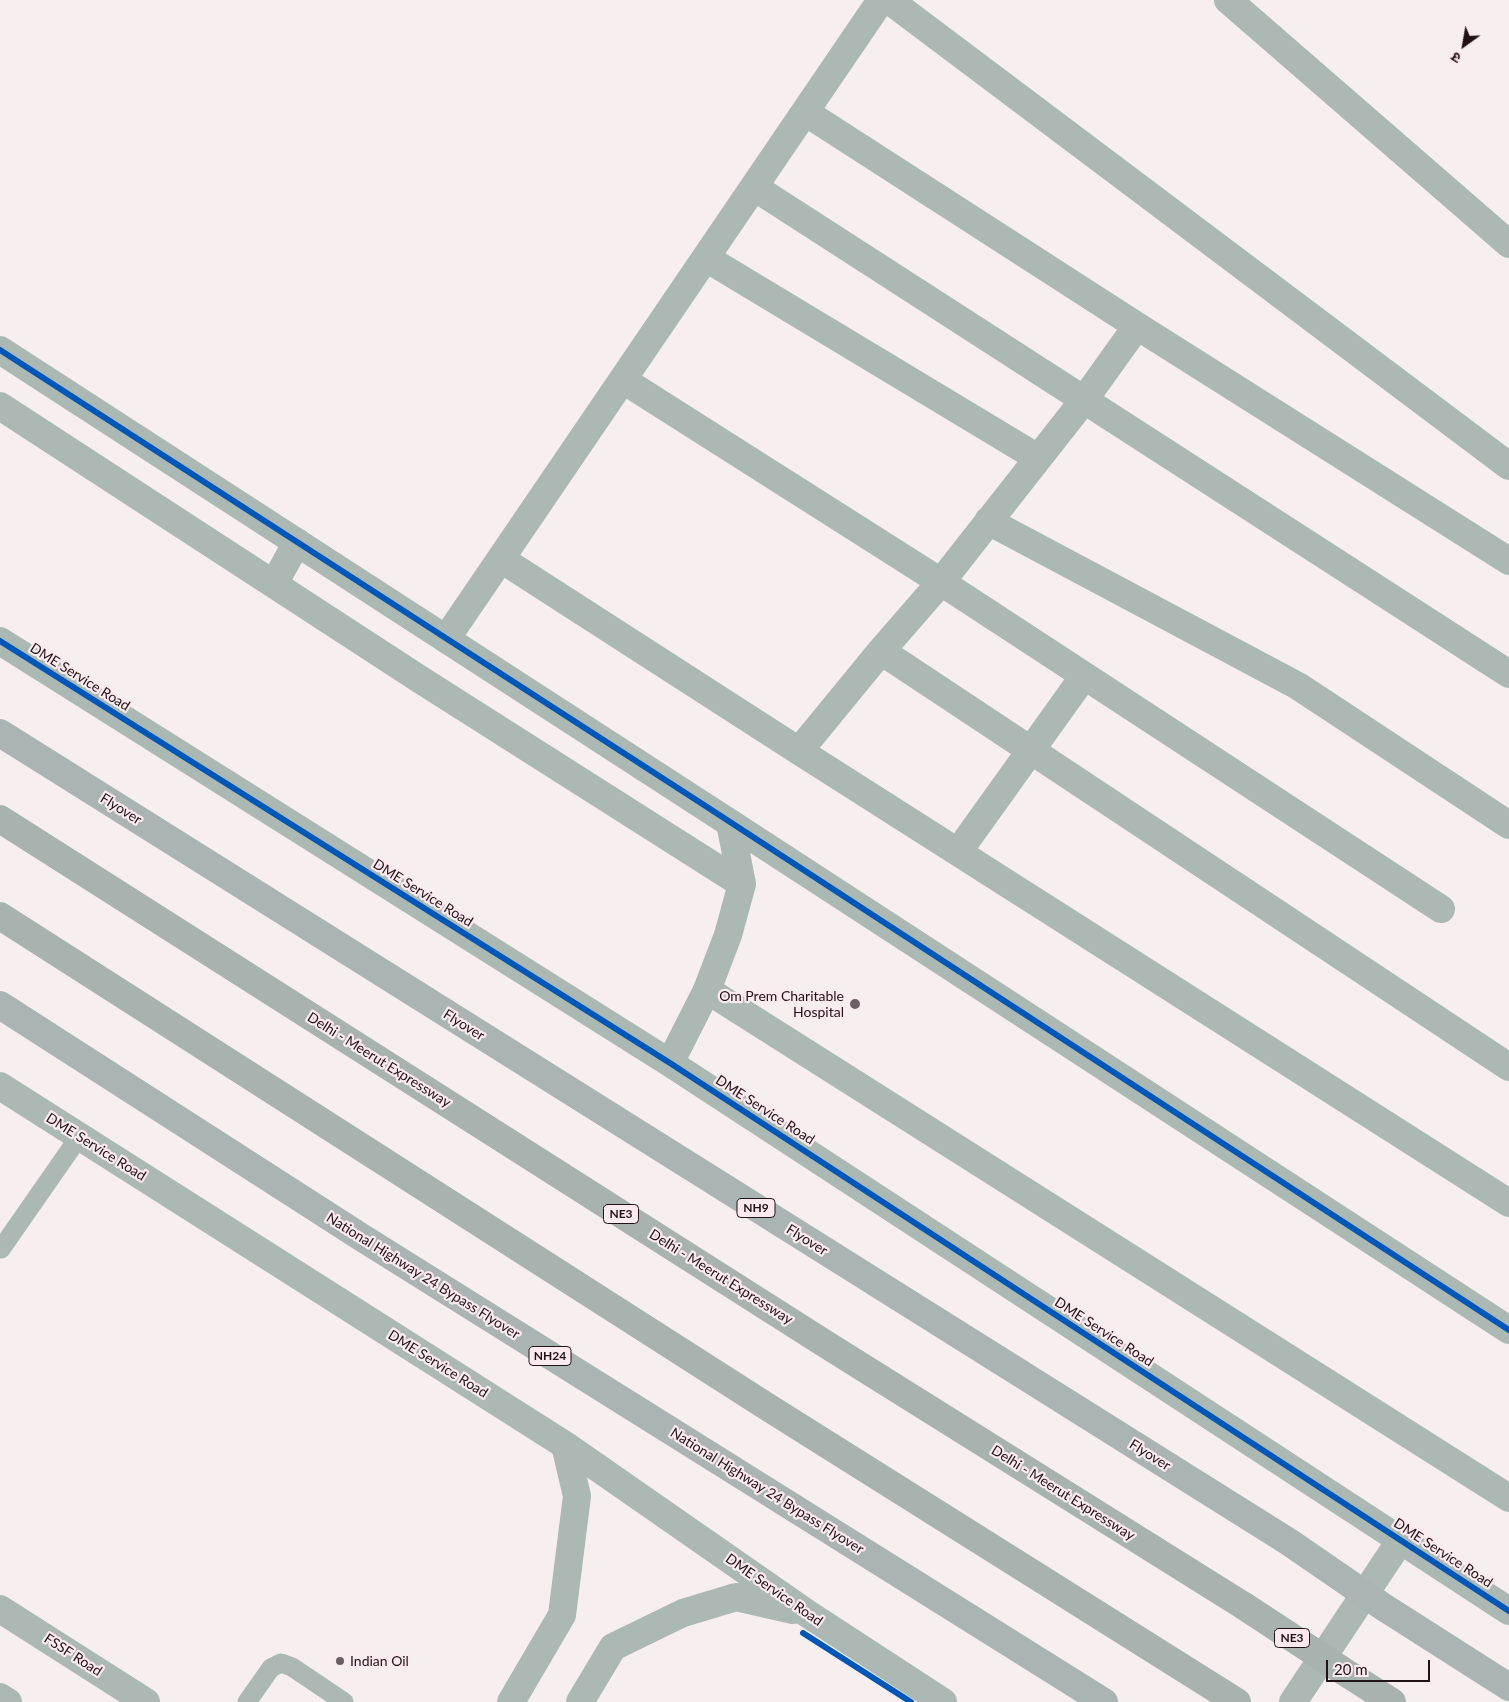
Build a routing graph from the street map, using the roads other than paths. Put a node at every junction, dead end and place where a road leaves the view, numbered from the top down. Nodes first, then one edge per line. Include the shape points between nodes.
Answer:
1 (881, 0) edge
2 (889, 0) edge
3 (1228, 0) edge
4 (805, 112) junction
5 (754, 187) junction
6 (1509, 244) edge
7 (706, 258) junction
8 (1137, 326) junction
9 (0, 350) edge
10 (622, 380) junction
11 (1084, 400) junction
12 (0, 406) edge
13 (1038, 458) junction
14 (1509, 466) edge
15 (988, 521) junction
16 (297, 542) junction
17 (501, 559) junction
18 (1509, 561) edge
19 (941, 582) junction
20 (274, 584) junction
21 (446, 639) junction
22 (0, 641) edge
23 (881, 651) junction
24 (1509, 674) edge
25 (1084, 676) junction
26 (0, 733) edge
27 (799, 751) junction
28 (1031, 751) junction
29 (0, 819) edge
30 (730, 823) junction
31 (1509, 824) edge
32 (958, 852) junction
33 (742, 884) junction
34 (1441, 909) dead end
35 (0, 916) edge
36 (707, 990) junction
37 (0, 1005) edge
38 (670, 1063) junction
39 (1509, 1067) edge
40 (0, 1086) edge
41 (79, 1136) junction
42 (1509, 1203) edge
43 (0, 1248) edge
44 (1509, 1330) edge
45 (565, 1445) junction
46 (1509, 1498) edge
47 (1400, 1541) junction
48 (0, 1609) edge
49 (1509, 1611) edge
50 (808, 1614) junction
51 (1509, 1688) edge
52 (0, 1697) edge
53 (8, 1702) edge
54 (146, 1702) edge
55 (247, 1702) edge
56 (344, 1702) edge
57 (511, 1702) edge
58 (580, 1702) edge
59 (943, 1702) edge
60 (1104, 1702) edge
61 (1237, 1702) edge
62 (1293, 1702) edge
63 (1392, 1702) edge

1 - 4 street
2 - 14 street
3 - 6 street
4 - 5 street
4 - 8 street
5 - 7 street
5 - 11 street
7 - 10 street
7 - 13 street
8 - 11 street
8 - 18 street
9 - 16 street
10 - 17 street
10 - 19 street
11 - 13 street
11 - 24 street
12 - 20 street
13 - 15 street
15 - 19 street
15 - 31 street via 1298,686
16 - 20 street
16 - 21 street
17 - 21 street
17 - 27 street
19 - 23 street
19 - 25 street
20 - 33 street
21 - 30 street
22 - 38 street, DME Service Road
23 - 27 street
23 - 28 street
25 - 28 street
25 - 34 street
26 - 51 highway, Flyover / NH9, bridge via 1289,1542
27 - 32 street
28 - 32 street
28 - 39 street
29 - 63 highway, Delhi - Meerut Expressway / NE3, bridge
30 - 33 street
30 - 44 street
32 - 42 street
33 - 36 street via 728,935
35 - 61 highway via 766,1406
36 - 38 street
36 - 46 street
37 - 60 highway, National Highway 24 Bypass Flyover / NH24 via 361,1237
38 - 47 street, DME Service Road
40 - 41 street, DME Service Road
41 - 43 lane
41 - 45 street, DME Service Road
45 - 50 street, DME Service Road
45 - 57 street via 577,1496 562,1615
47 - 49 street, DME Service Road
47 - 62 street
48 - 54 street, FSSF Road
50 - 58 street via 736,1597 682,1613 613,1646
50 - 59 street, DME Service Road
52 - 53 street
55 - 56 lane via 271,1668 281,1663

